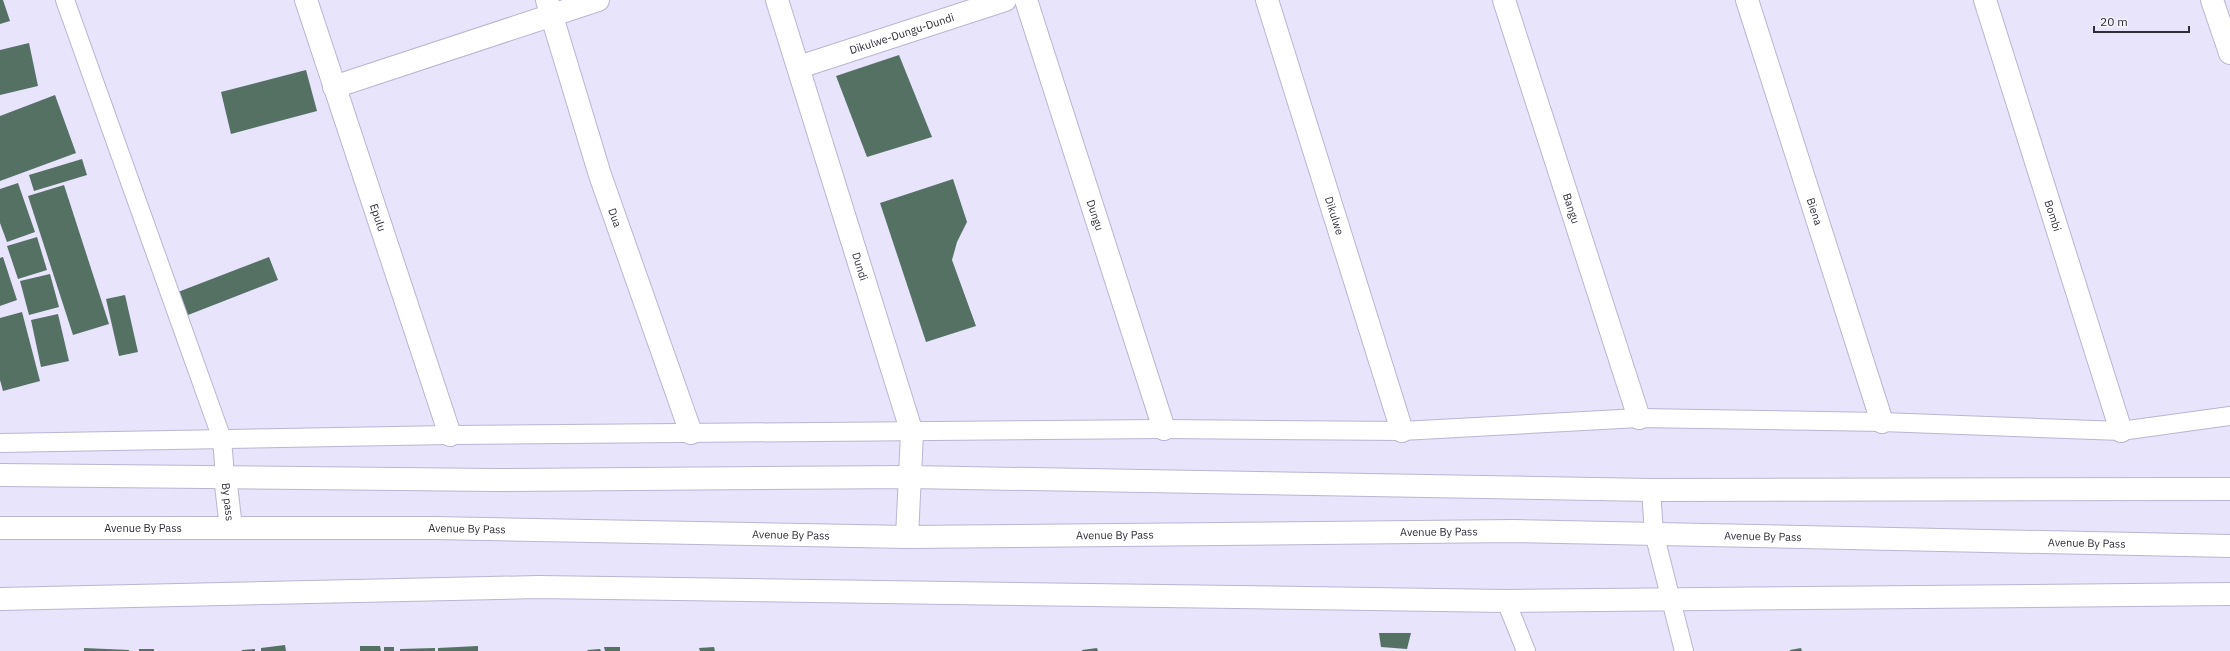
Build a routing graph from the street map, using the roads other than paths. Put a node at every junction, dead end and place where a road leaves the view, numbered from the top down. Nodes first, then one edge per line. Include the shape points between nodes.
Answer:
1 (65, 0) edge
2 (306, 0) edge
3 (598, 0) edge
4 (778, 0) edge
5 (1005, 0) edge
6 (1026, 0) edge
7 (1267, 0) edge
8 (1504, 0) edge
9 (1747, 0) edge
10 (1985, 0) edge
11 (2212, 0) edge
12 (549, 7) edge
13 (2230, 53) edge
14 (799, 67) junction
15 (334, 87) junction
16 (2230, 416) edge
17 (1639, 418) junction
18 (1882, 422) junction
19 (1164, 429) junction
20 (1402, 431) junction
21 (2121, 431) junction
22 (691, 433) junction
23 (912, 433) junction
24 (450, 435) junction
25 (222, 439) junction
26 (0, 443) edge
27 (0, 476) edge
28 (226, 476) junction
29 (910, 476) junction
30 (2230, 489) edge
31 (1651, 490) junction
32 (0, 528) edge
33 (231, 528) junction
34 (1654, 533) junction
35 (907, 537) junction
36 (2230, 546) edge
37 (2230, 594) edge
38 (0, 599) edge
39 (1670, 599) junction
40 (1506, 601) junction
41 (1526, 651) edge
42 (1684, 651) edge

1 - 25 lane
2 - 15 main road, Epulu
3 - 12 main road
4 - 14 main road, Dundi
5 - 14 main road, Dikulwe-Dungu-Dundi
6 - 19 main road, Dungu
7 - 20 main road, Dikulwe
8 - 17 main road, Bangu
9 - 18 main road, Biena
10 - 21 main road, Bombi
11 - 13 main road
12 - 15 main road
12 - 22 main road, Dua via 600,175
14 - 23 main road, Dundi
15 - 24 main road, Epulu
16 - 21 lane
17 - 18 lane
17 - 20 lane
18 - 21 lane
19 - 20 lane
19 - 23 lane
22 - 23 lane
22 - 24 lane
23 - 29 main road, Dundi
24 - 25 lane
25 - 26 lane
25 - 28 lane
27 - 28 main road
28 - 29 main road via 494,480
28 - 33 main road, By pass
29 - 31 main road
29 - 35 main road, Dundi
30 - 31 main road
31 - 34 lane
32 - 33 main road, Avenue By Pass
33 - 35 main road, Avenue By Pass via 435,528
34 - 35 main road, Avenue By Pass via 1506,531
34 - 36 main road, Avenue By Pass
34 - 39 lane
37 - 39 main road
38 - 40 main road via 538,587
39 - 40 main road
39 - 42 lane
40 - 41 lane

